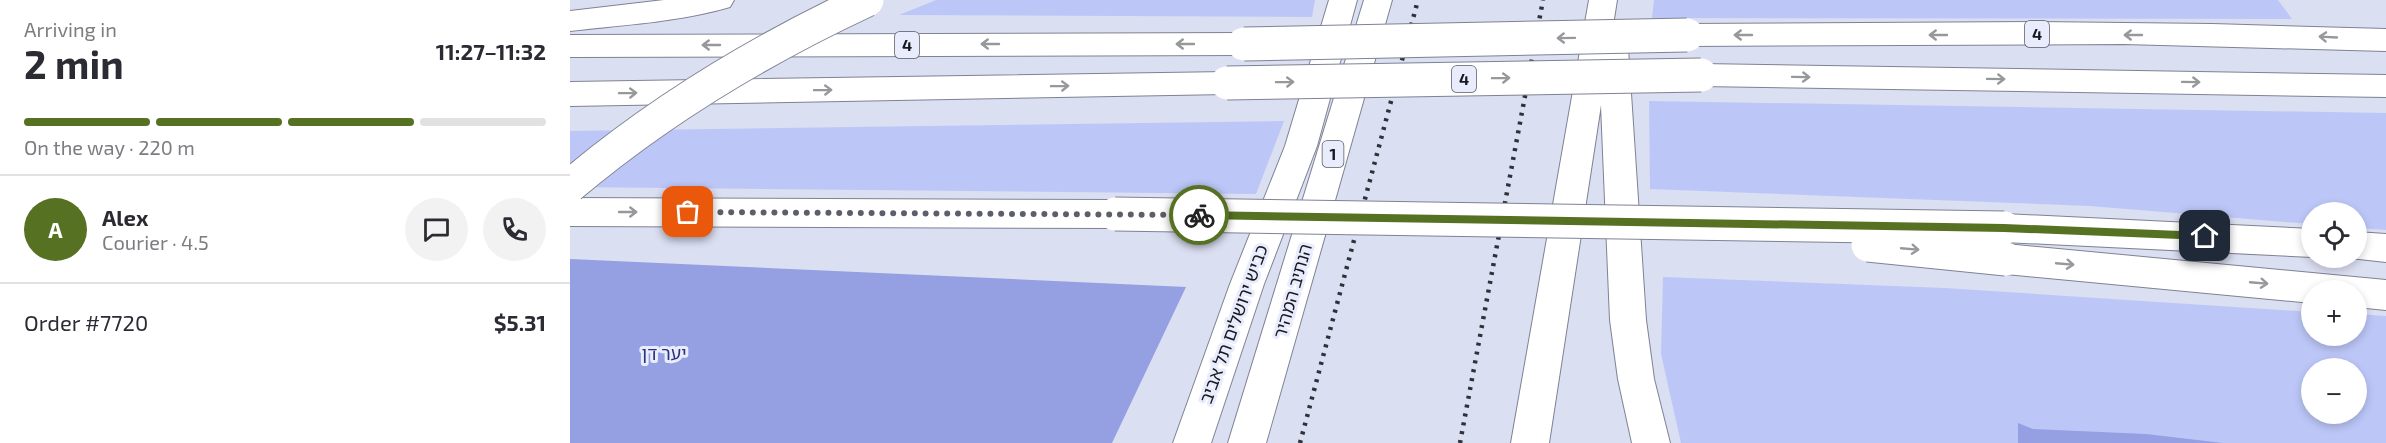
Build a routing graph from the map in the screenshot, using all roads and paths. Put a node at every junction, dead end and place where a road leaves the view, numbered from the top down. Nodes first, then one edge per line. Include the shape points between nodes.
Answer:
1 (720, 0) edge
2 (867, 0) edge
3 (1343, 0) edge
4 (1378, 0) edge
5 (1603, 0) edge
6 (1610, 0) edge
7 (570, 21) edge
8 (2386, 40) edge
9 (570, 46) edge
10 (2386, 86) edge
11 (570, 94) edge
12 (570, 186) edge
13 (570, 212) edge
14 (2005, 243) junction
15 (2301, 243) edge
16 (2367, 247) edge
17 (2386, 248) edge
18 (2301, 285) edge
19 (2367, 293) edge
20 (2386, 295) edge
21 (1192, 443) edge
22 (1248, 443) edge
23 (1530, 443) edge
24 (1651, 443) edge

1 - 7 highway
2 - 12 highway, bridge via 801,30 734,68 618,147
3 - 21 highway, כביש ירושלים תל אביב / 1 via 1301,146 1247,284
4 - 22 highway, הנתיב המהיר / 1
5 - 23 highway
6 - 24 highway via 1628,320
8 -> 9 highway, 4, bridge via 2088,34 1687,35 1244,44
11 -> 10 highway, 4, bridge via 1701,75
13 -> 14 highway, bridge via 1115,214 1622,222
14 - 15 highway
14 -> 18 highway
16 - 17 highway
19 - 20 highway

